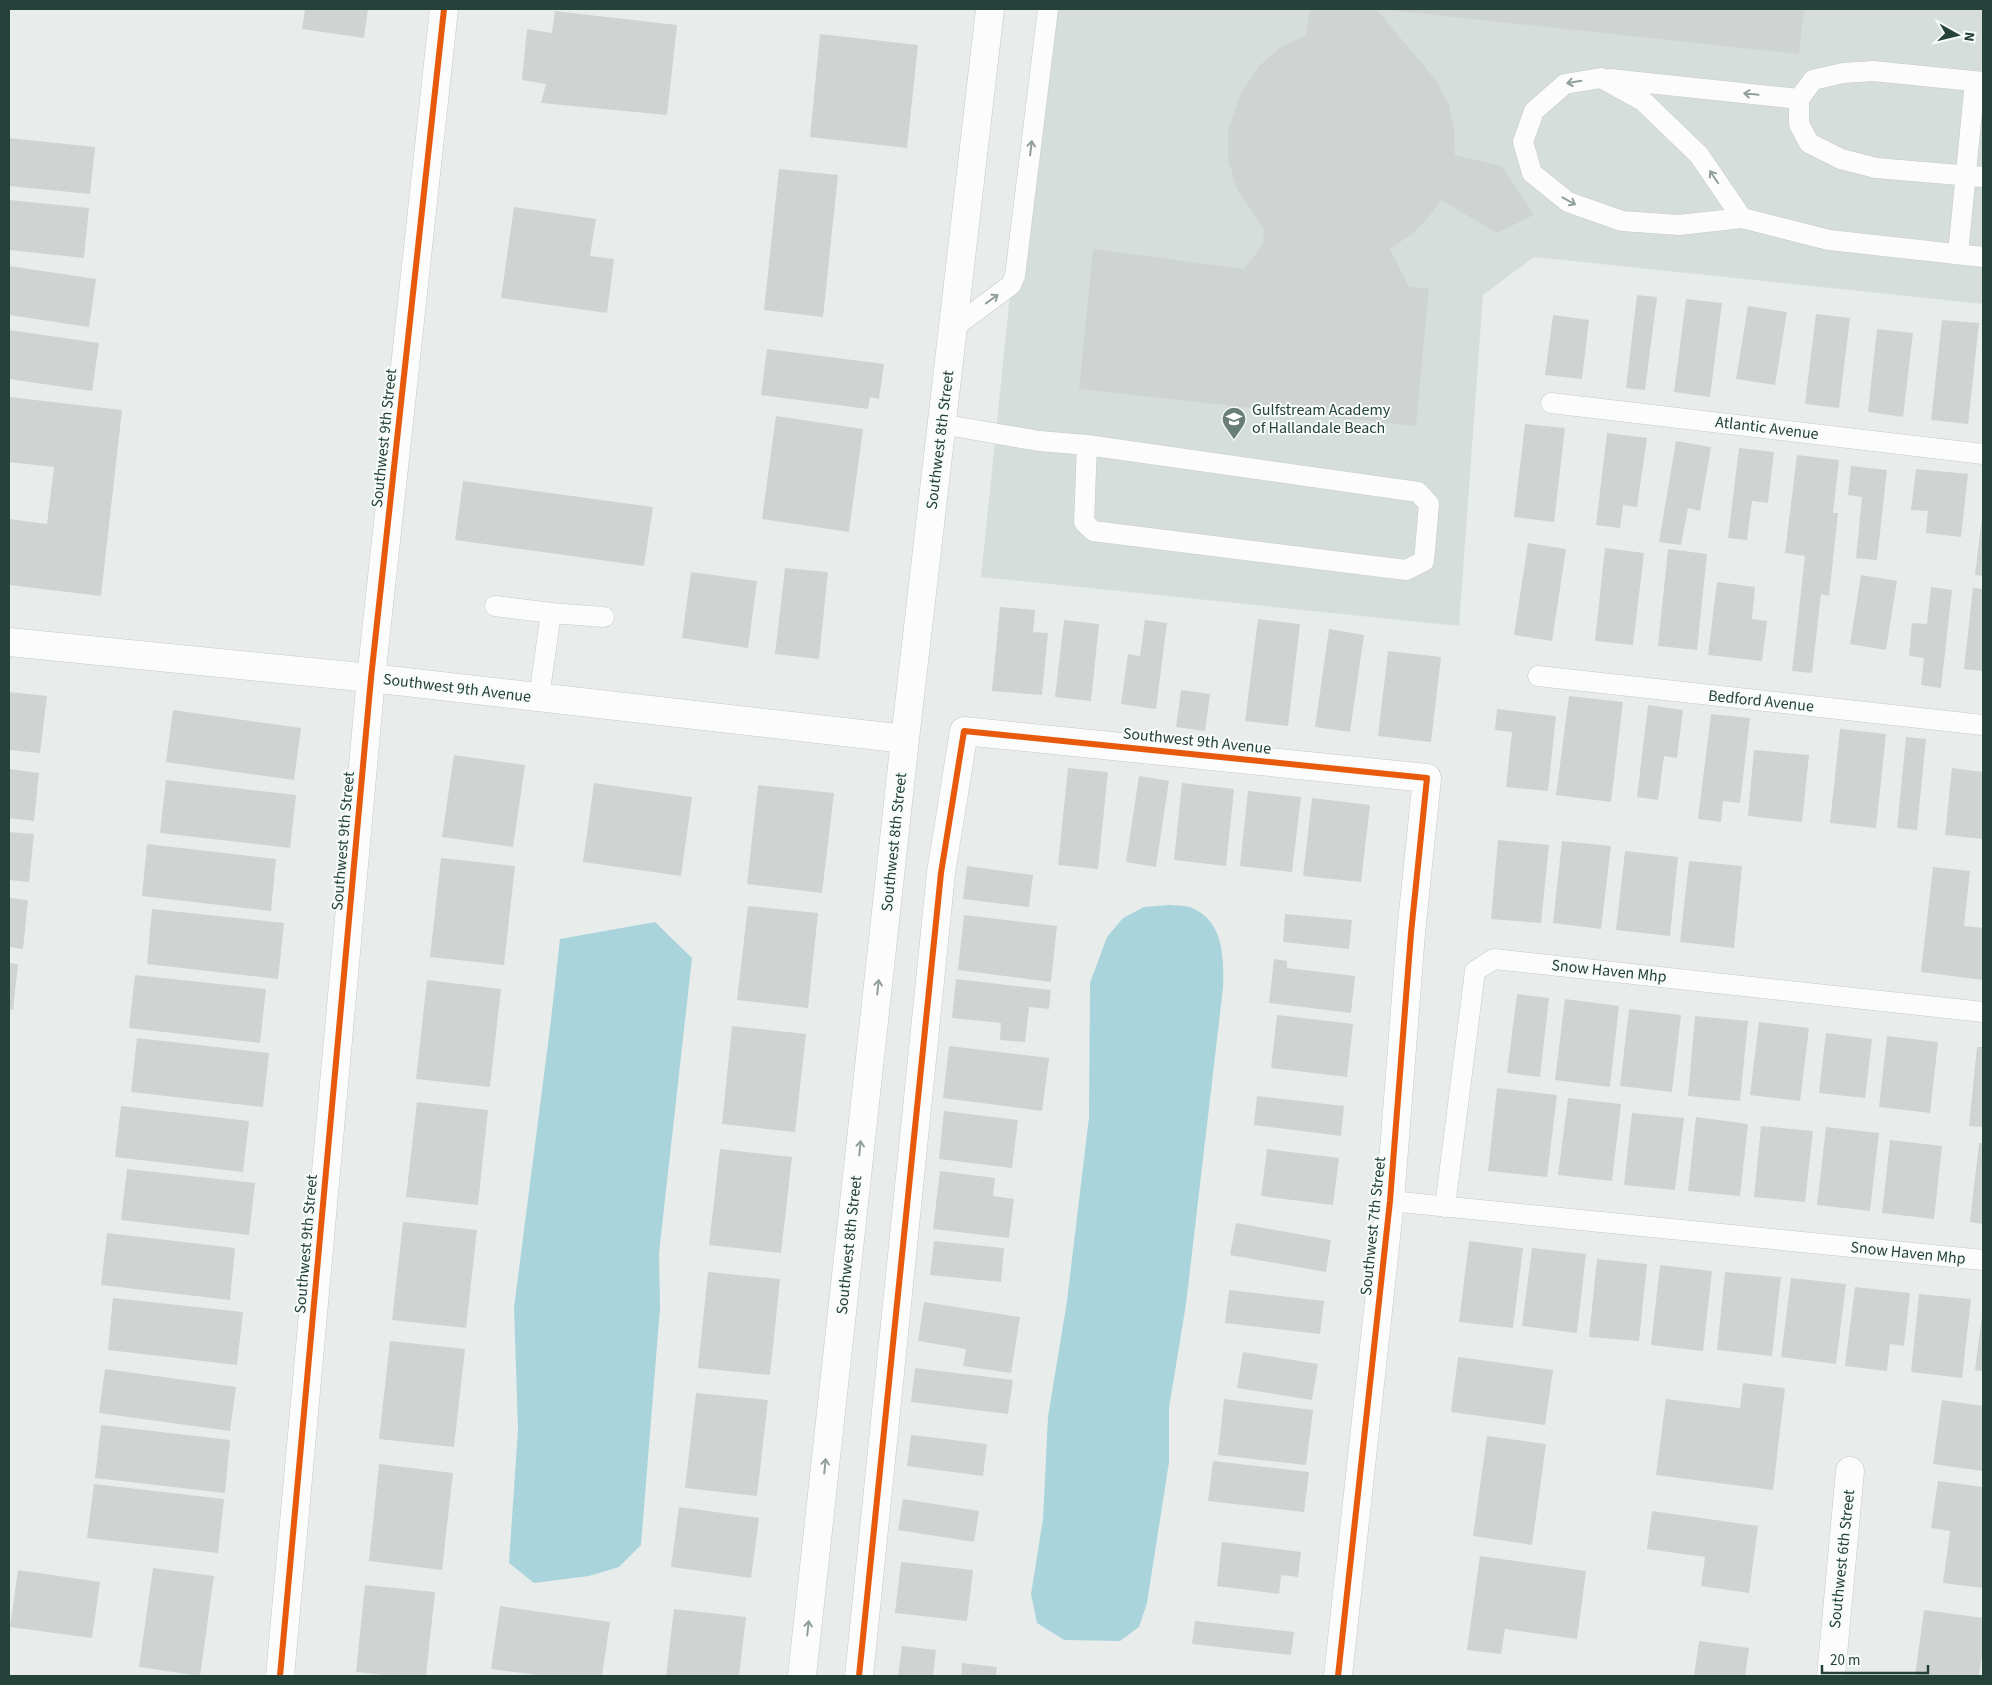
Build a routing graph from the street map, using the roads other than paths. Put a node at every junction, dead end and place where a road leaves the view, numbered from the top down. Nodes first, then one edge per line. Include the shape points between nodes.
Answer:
1 (444, 9) edge
2 (990, 9) edge
3 (1048, 9) edge
4 (1601, 78) junction
5 (1979, 82) edge
6 (1799, 99) junction
7 (1975, 176) edge
8 (1742, 218) junction
9 (1958, 254) junction
10 (1983, 257) edge
11 (953, 328) junction
12 (1551, 403) dead end
13 (941, 424) junction
14 (1087, 445) junction
15 (1983, 454) edge
16 (495, 606) dead end
17 (551, 613) junction
18 (604, 617) dead end
19 (9, 642) edge
20 (1538, 676) dead end
21 (371, 678) junction
22 (539, 698) junction
23 (1983, 725) edge
24 (905, 739) junction
25 (1427, 778) joint
26 (1983, 1012) edge
27 (1390, 1202) junction
28 (1445, 1207) junction
29 (1983, 1260) edge
30 (1850, 1471) dead end
31 (280, 1676) edge
32 (802, 1676) edge
33 (859, 1676) edge
34 (1338, 1676) edge
35 (1831, 1676) edge

1 - 21 street, Southwest 9th Street
2 - 11 street, Southwest 8th Street
11 -> 3 lane via 1011,285 1015,276
6 -> 4 lane
8 -> 4 lane via 1699,155 1643,101
4 -> 8 lane via 1565,84 1534,111 1523,142 1532,173 1568,202 1622,221 1679,225
5 - 6 lane via 1873,71 1843,72 1813,80
5 - 7 lane
6 - 7 lane via 1799,124 1810,143 1840,159 1876,168
7 - 9 lane
8 - 9 lane via 1829,240
9 - 10 lane
11 - 13 street, Southwest 8th Street
12 - 15 lane, Atlantic Avenue
13 - 14 lane via 1038,441
13 - 24 street, Southwest 8th Street
14 - 14 lane via 1418,492 1429,504 1424,561 1406,570 1093,531 1084,522
16 - 17 lane
17 - 18 lane
17 - 22 lane
19 - 21 street, Southwest 9th Avenue
20 - 23 lane, Bedford Avenue
21 - 22 street, Southwest 9th Avenue
21 - 31 street, Southwest 9th Street
22 - 24 street, Southwest 9th Avenue
32 -> 24 street, Southwest 8th Street
25 - 27 street, Southwest 7th Street via 1410,943
25 - 33 street, Southwest 9th Avenue via 964,731 941,874
26 - 28 lane, Snow Haven Mhp via 1494,959 1475,970
27 - 28 lane, Snow Haven Mhp
27 - 34 street, Southwest 7th Street
28 - 29 lane, Snow Haven Mhp
30 - 35 street, Southwest 6th Street

